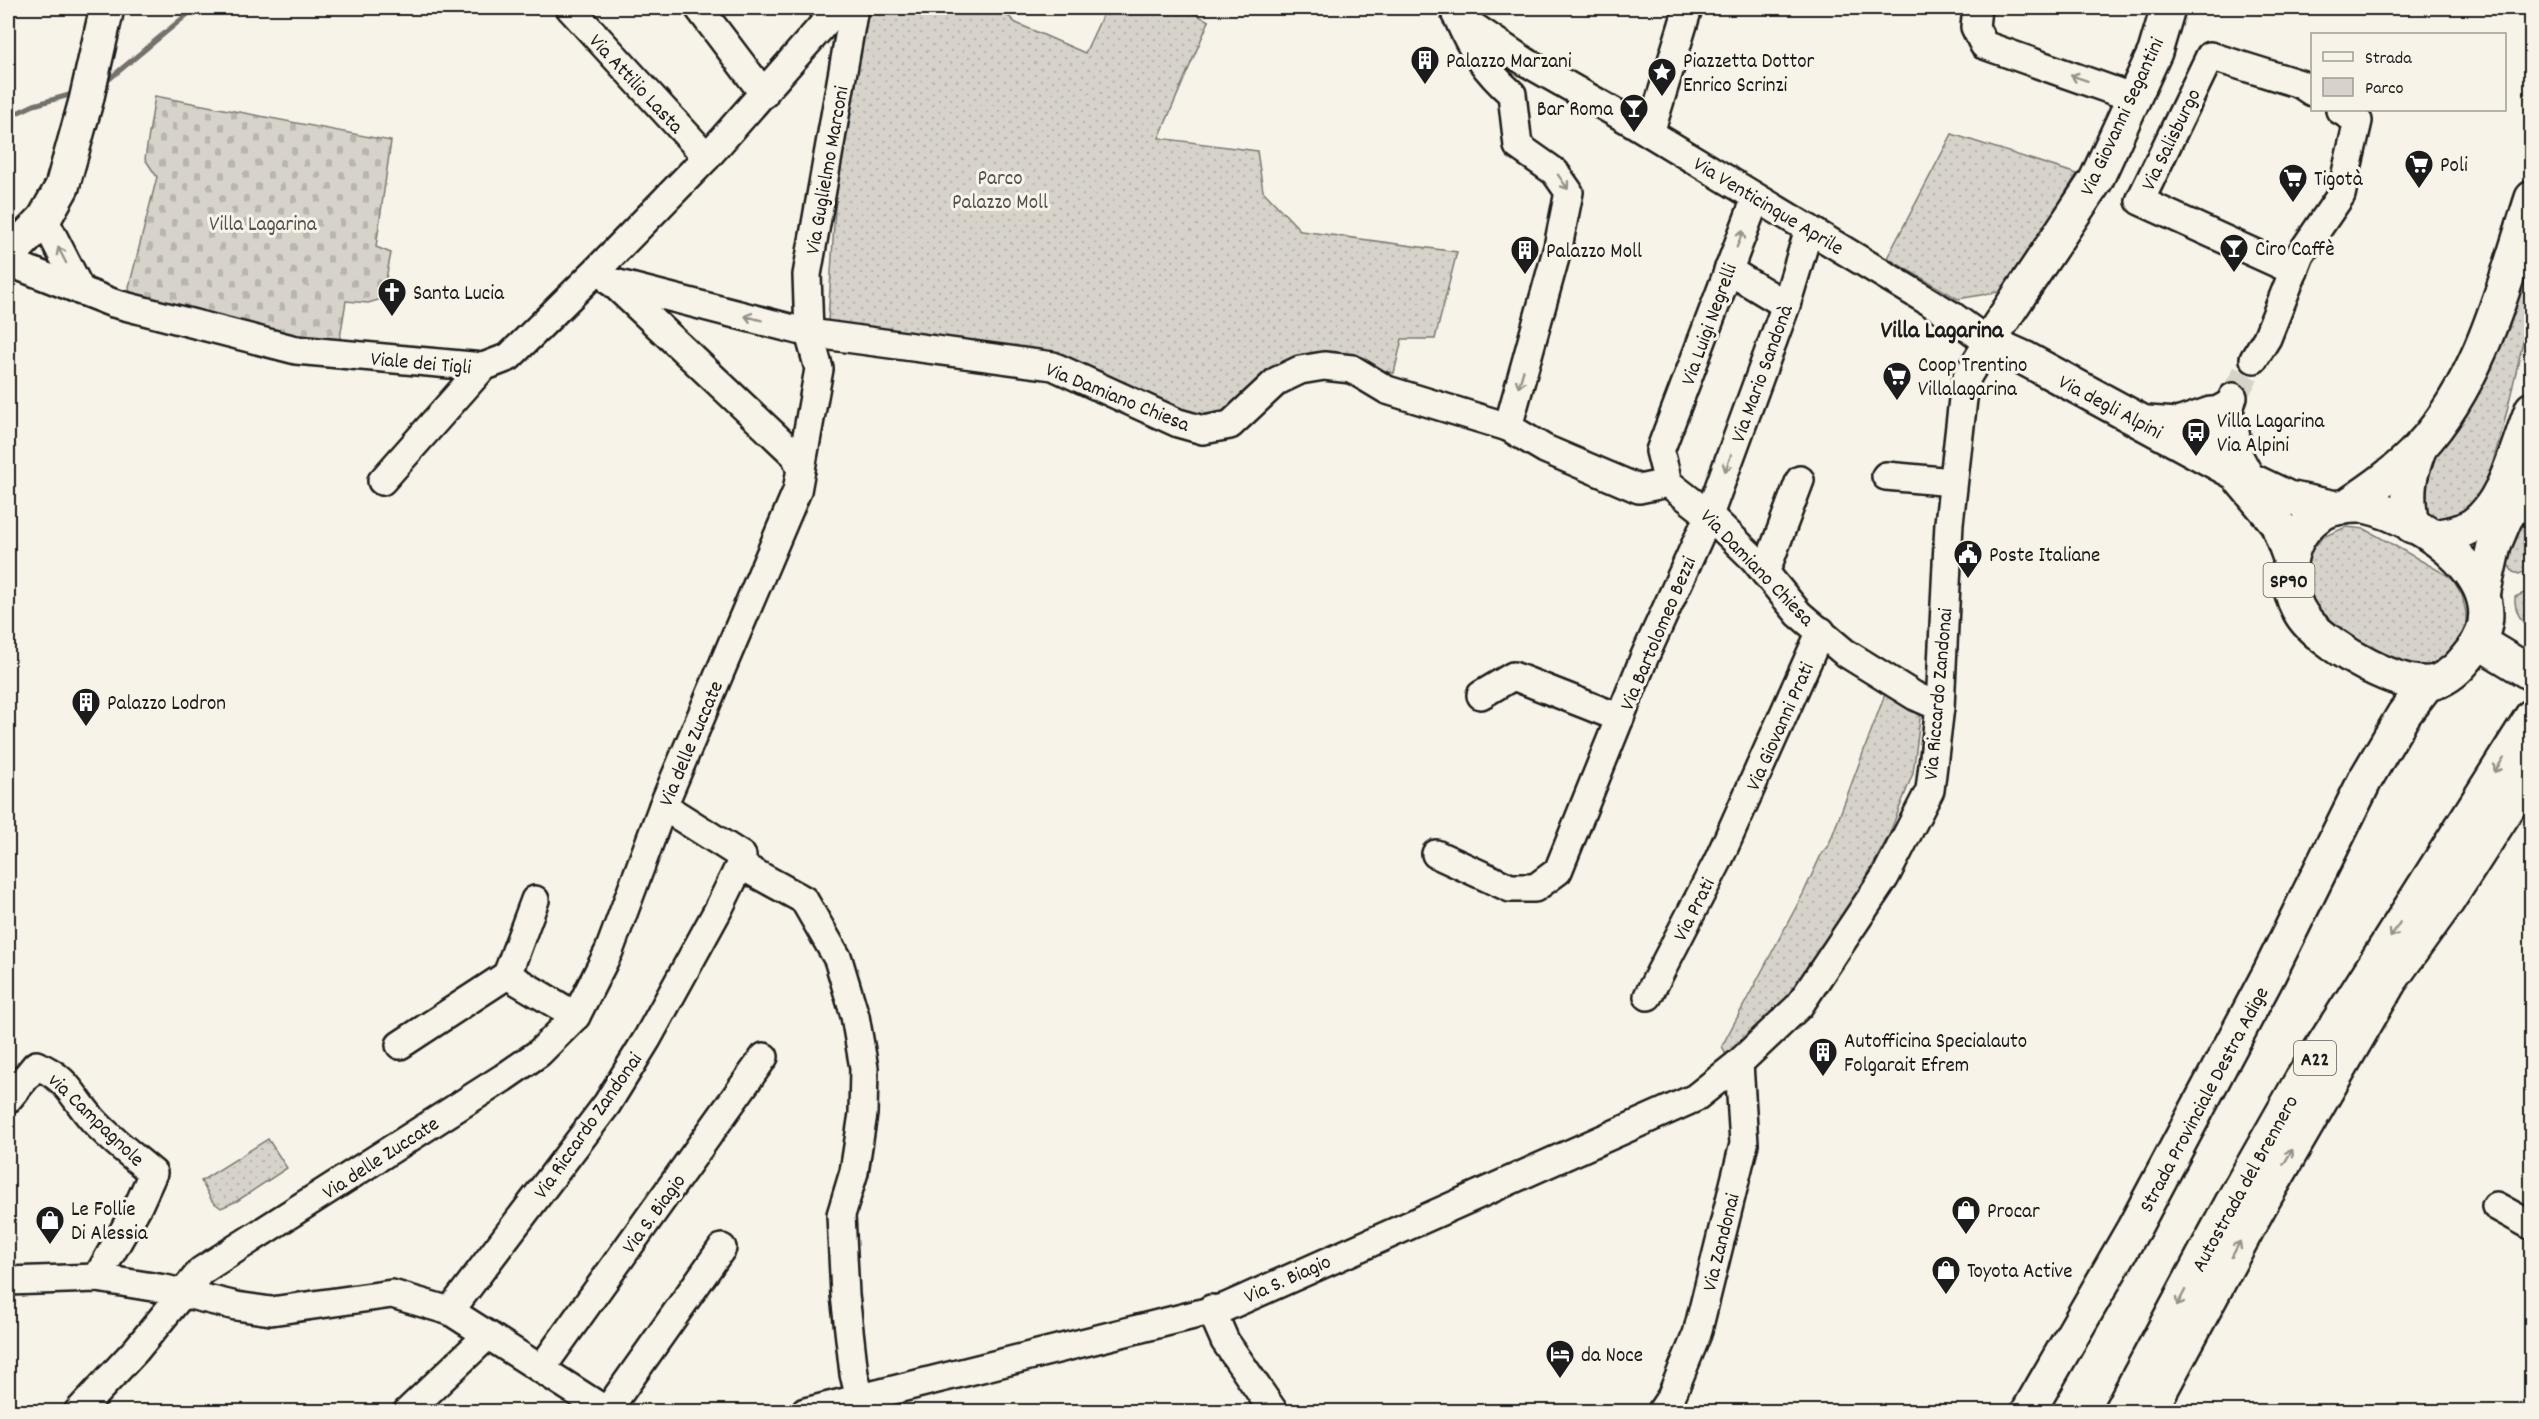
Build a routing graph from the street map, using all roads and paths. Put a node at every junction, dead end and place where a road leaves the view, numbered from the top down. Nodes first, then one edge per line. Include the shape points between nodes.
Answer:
1 (107, 8) edge
2 (570, 8) edge
3 (838, 8) edge
4 (854, 8) edge
5 (1697, 8) edge
6 (1977, 8) edge
7 (2168, 8) edge
8 (1454, 11) edge
9 (713, 13) edge
10 (2311, 91) edge
11 (764, 93) junction
12 (2134, 98) junction
13 (2342, 111) edge
14 (1650, 133) junction
15 (707, 158) junction
16 (1756, 198) junction
17 (2532, 198) edge
18 (44, 219) junction
19 (1809, 229) junction
20 (8, 256) edge
21 (8, 262) edge
22 (1728, 270) junction
23 (2294, 271) junction
24 (604, 275) junction
25 (81, 291) junction
26 (1786, 305) junction
27 (809, 333) junction
28 (1988, 342) junction
29 (2254, 359) tunnel mouth
30 (483, 367) junction
31 (2532, 409) edge
32 (2226, 410) junction
33 (2142, 423) junction
34 (1508, 427) junction
35 (2420, 446) junction
36 (2199, 452) junction
37 (801, 470) junction
38 (1886, 476) dead end
39 (2241, 476) junction
40 (2532, 478) edge
41 (1800, 480) dead end
42 (382, 481) dead end
43 (1668, 483) junction
44 (1945, 488) junction
45 (2341, 507) junction
46 (1709, 515) junction
47 (2422, 532) junction
48 (2290, 558) junction
49 (1765, 573) junction
50 (2483, 595) junction
51 (1821, 631) junction
52 (2479, 642) junction
53 (2373, 670) junction
54 (2532, 674) edge
55 (2427, 684) junction
56 (1481, 695) dead end
57 (1940, 707) junction
58 (2532, 716) edge
59 (1620, 718) junction
60 (2532, 770) edge
61 (2365, 780) junction
62 (2532, 788) edge
63 (663, 806) junction
64 (1736, 820) joint
65 (1436, 854) dead end
66 (740, 865) junction
67 (535, 900) dead end
68 (2447, 902) junction
69 (507, 975) junction
70 (1648, 996) dead end
71 (576, 1016) junction
72 (400, 1045) dead end
73 (764, 1057) dead end
74 (1739, 1064) junction
75 (8, 1099) edge
76 (2496, 1206) dead end
77 (2532, 1226) edge
78 (722, 1248) dead end
79 (97, 1278) junction
80 (8, 1281) edge
81 (183, 1295) junction
82 (1211, 1309) junction
83 (450, 1311) junction
84 (488, 1335) junction
85 (541, 1369) junction
86 (860, 1398) junction
87 (608, 1411) edge
88 (78, 1412) edge
89 (407, 1412) edge
90 (805, 1412) edge
91 (1274, 1412) edge
92 (1661, 1412) edge
93 (2028, 1412) edge
94 (2120, 1412) edge
95 (2149, 1412) edge

1 - 18 main road via 62,188
2 - 15 street, Via Attilio Lasta
3 - 11 street, Viale dei Tigli
4 - 27 street, Via Guglielmo Marconi via 807,275
5 - 14 street
12 -> 6 street via 1984,45 1975,27
7 - 12 main road, Via Giovanni Segantini via 2155,52
8 - 14 street, Via Venticinque Aprile via 1486,38
8 -> 34 street via 1488,73 1512,94 1518,146 1555,172 1569,192 1558,247
9 - 11 street
10 - 23 street, Via Salisburgo via 2210,56 2140,201
11 - 15 street, Viale dei Tigli
12 - 28 main road, Via Giovanni Segantini via 2096,180
13 - 23 street via 2358,121 2341,195 2300,255
14 - 16 street, Via Venticinque Aprile
15 - 24 street, Viale dei Tigli
16 - 19 street, Via Venticinque Aprile
22 -> 16 street, Via Luigi Negrelli
17 - 35 main road, SP90 via 2474,365
18 - 20 main road
25 -> 18 street
19 - 26 street, Via Mario Sandonà
19 - 28 street, Via Venticinque Aprile via 1951,315
21 - 25 street, Viale dei Tigli
22 - 26 street
22 - 43 street, Via Luigi Negrelli via 1660,451
23 - 29 street via 2267,338
27 -> 24 street
24 - 30 street, Viale dei Tigli via 509,357
24 - 37 street via 795,455
25 - 30 street, Viale dei Tigli via 112,303 296,350
26 -> 46 street, Via Mario Sandonà
27 - 34 street, Via Damiano Chiesa via 1053,366 1178,423 1203,430 1230,425 1276,381 1300,370 1324,366 1352,369 1387,390
27 - 37 street, Via Guglielmo Marconi via 819,369
28 - 33 main road, Via degli Alpini
28 - 44 street, Via Riccardo Zandonai via 1967,377
30 - 42 street
31 - 47 main road via 2502,488 2485,515 2456,534
32 - 33 main road via 2178,425
32 - 36 street via 2220,441
32 - 39 main road
33 - 36 main road, Via degli Alpini
34 - 43 street, Via Damiano Chiesa via 1545,449 1639,489
35 - 45 main road, SP90 via 2384,481
35 - 47 main road, SP90 via 2407,497
36 - 39 main road, Via degli Alpini
37 - 63 street, Via delle Zuccate via 797,491
38 - 44 street
39 - 45 main road, Via degli Alpini via 2288,498
39 - 48 main road, Via degli Alpini via 2277,523
40 - 50 main road via 2505,519 2494,545
41 - 49 street
43 - 46 street, Via Damiano Chiesa
44 - 57 street, Via Riccardo Zandonai
45 - 47 main road, Via degli Alpini via 2381,510
45 - 48 main road, Via degli Alpini / SP90 via 2325,512 2304,530 2297,537
46 - 49 street, Via Damiano Chiesa
46 - 59 street, Via Bartolomeo Bezzi
47 - 50 main road, Via degli Alpini via 2460,560 2479,583
48 - 53 main road, Via degli Alpini / SP90 via 2289,585 2306,622
49 - 51 street, Via Damiano Chiesa via 1799,614
50 - 52 main road, Via degli Alpini via 2487,608
51 - 57 street, Via Damiano Chiesa via 1844,652
51 - 64 street, Via Giovanni Prati
52 - 54 main road
52 - 55 main road, Via degli Alpini via 2456,672
53 - 55 main road, Via degli Alpini / SP90
53 - 61 main road, Strada Provinciale Destra Adige via 2386,714
55 - 61 main road, Strada Provinciale Destra Adige via 2404,714
56 - 59 street, Via Bartolomeo Bezzi via 1513,676
57 - 74 street, Via Riccardo Zandonai via 1930,790 1885,877 1799,1006
58 -> 94 main road, Autostrada del Brennero / A22 via 2302,1079
59 - 65 street, Via Bartolomeo Bezzi via 1558,871 1534,888 1510,888
60 - 68 main road, Autostrada del Brennero / A22
61 - 93 main road, Strada Provinciale Destra Adige via 2269,974 2134,1228
62 - 68 main road
63 - 66 street via 741,856
63 - 71 street, Via delle Zuccate via 609,951
64 - 70 street, Via Prati
66 - 83 street, Via Riccardo Zandonai via 647,1039 607,1104
66 - 86 street via 804,900 838,959 855,1016 864,1068 863,1114 842,1215 845,1295
67 - 69 street
95 -> 68 main road, Autostrada del Brennero / A22 via 2259,1207 2390,981
69 - 71 street
69 - 72 street
71 - 81 street, Via delle Zuccate via 539,1053 503,1078 201,1271
73 - 85 street, Via S. Biagio
74 - 82 street, Via S. Biagio via 1695,1098 1226,1307
74 - 92 street, Via Zandonai via 1744,1144 1697,1334
75 - 79 street, via Campagnole via 36,1065 49,1071 68,1085 93,1120 153,1173
76 - 77 street
78 - 87 street
79 - 80 street
79 - 81 street
81 - 83 street via 271,1311 392,1294
81 - 88 street, Via delle Zuccate
82 - 86 street, Via S. Biagio
82 - 91 street via 1225,1341
83 - 84 street
84 - 85 street
84 - 89 street
85 - 87 street
86 - 90 street, Via S. Biagio

